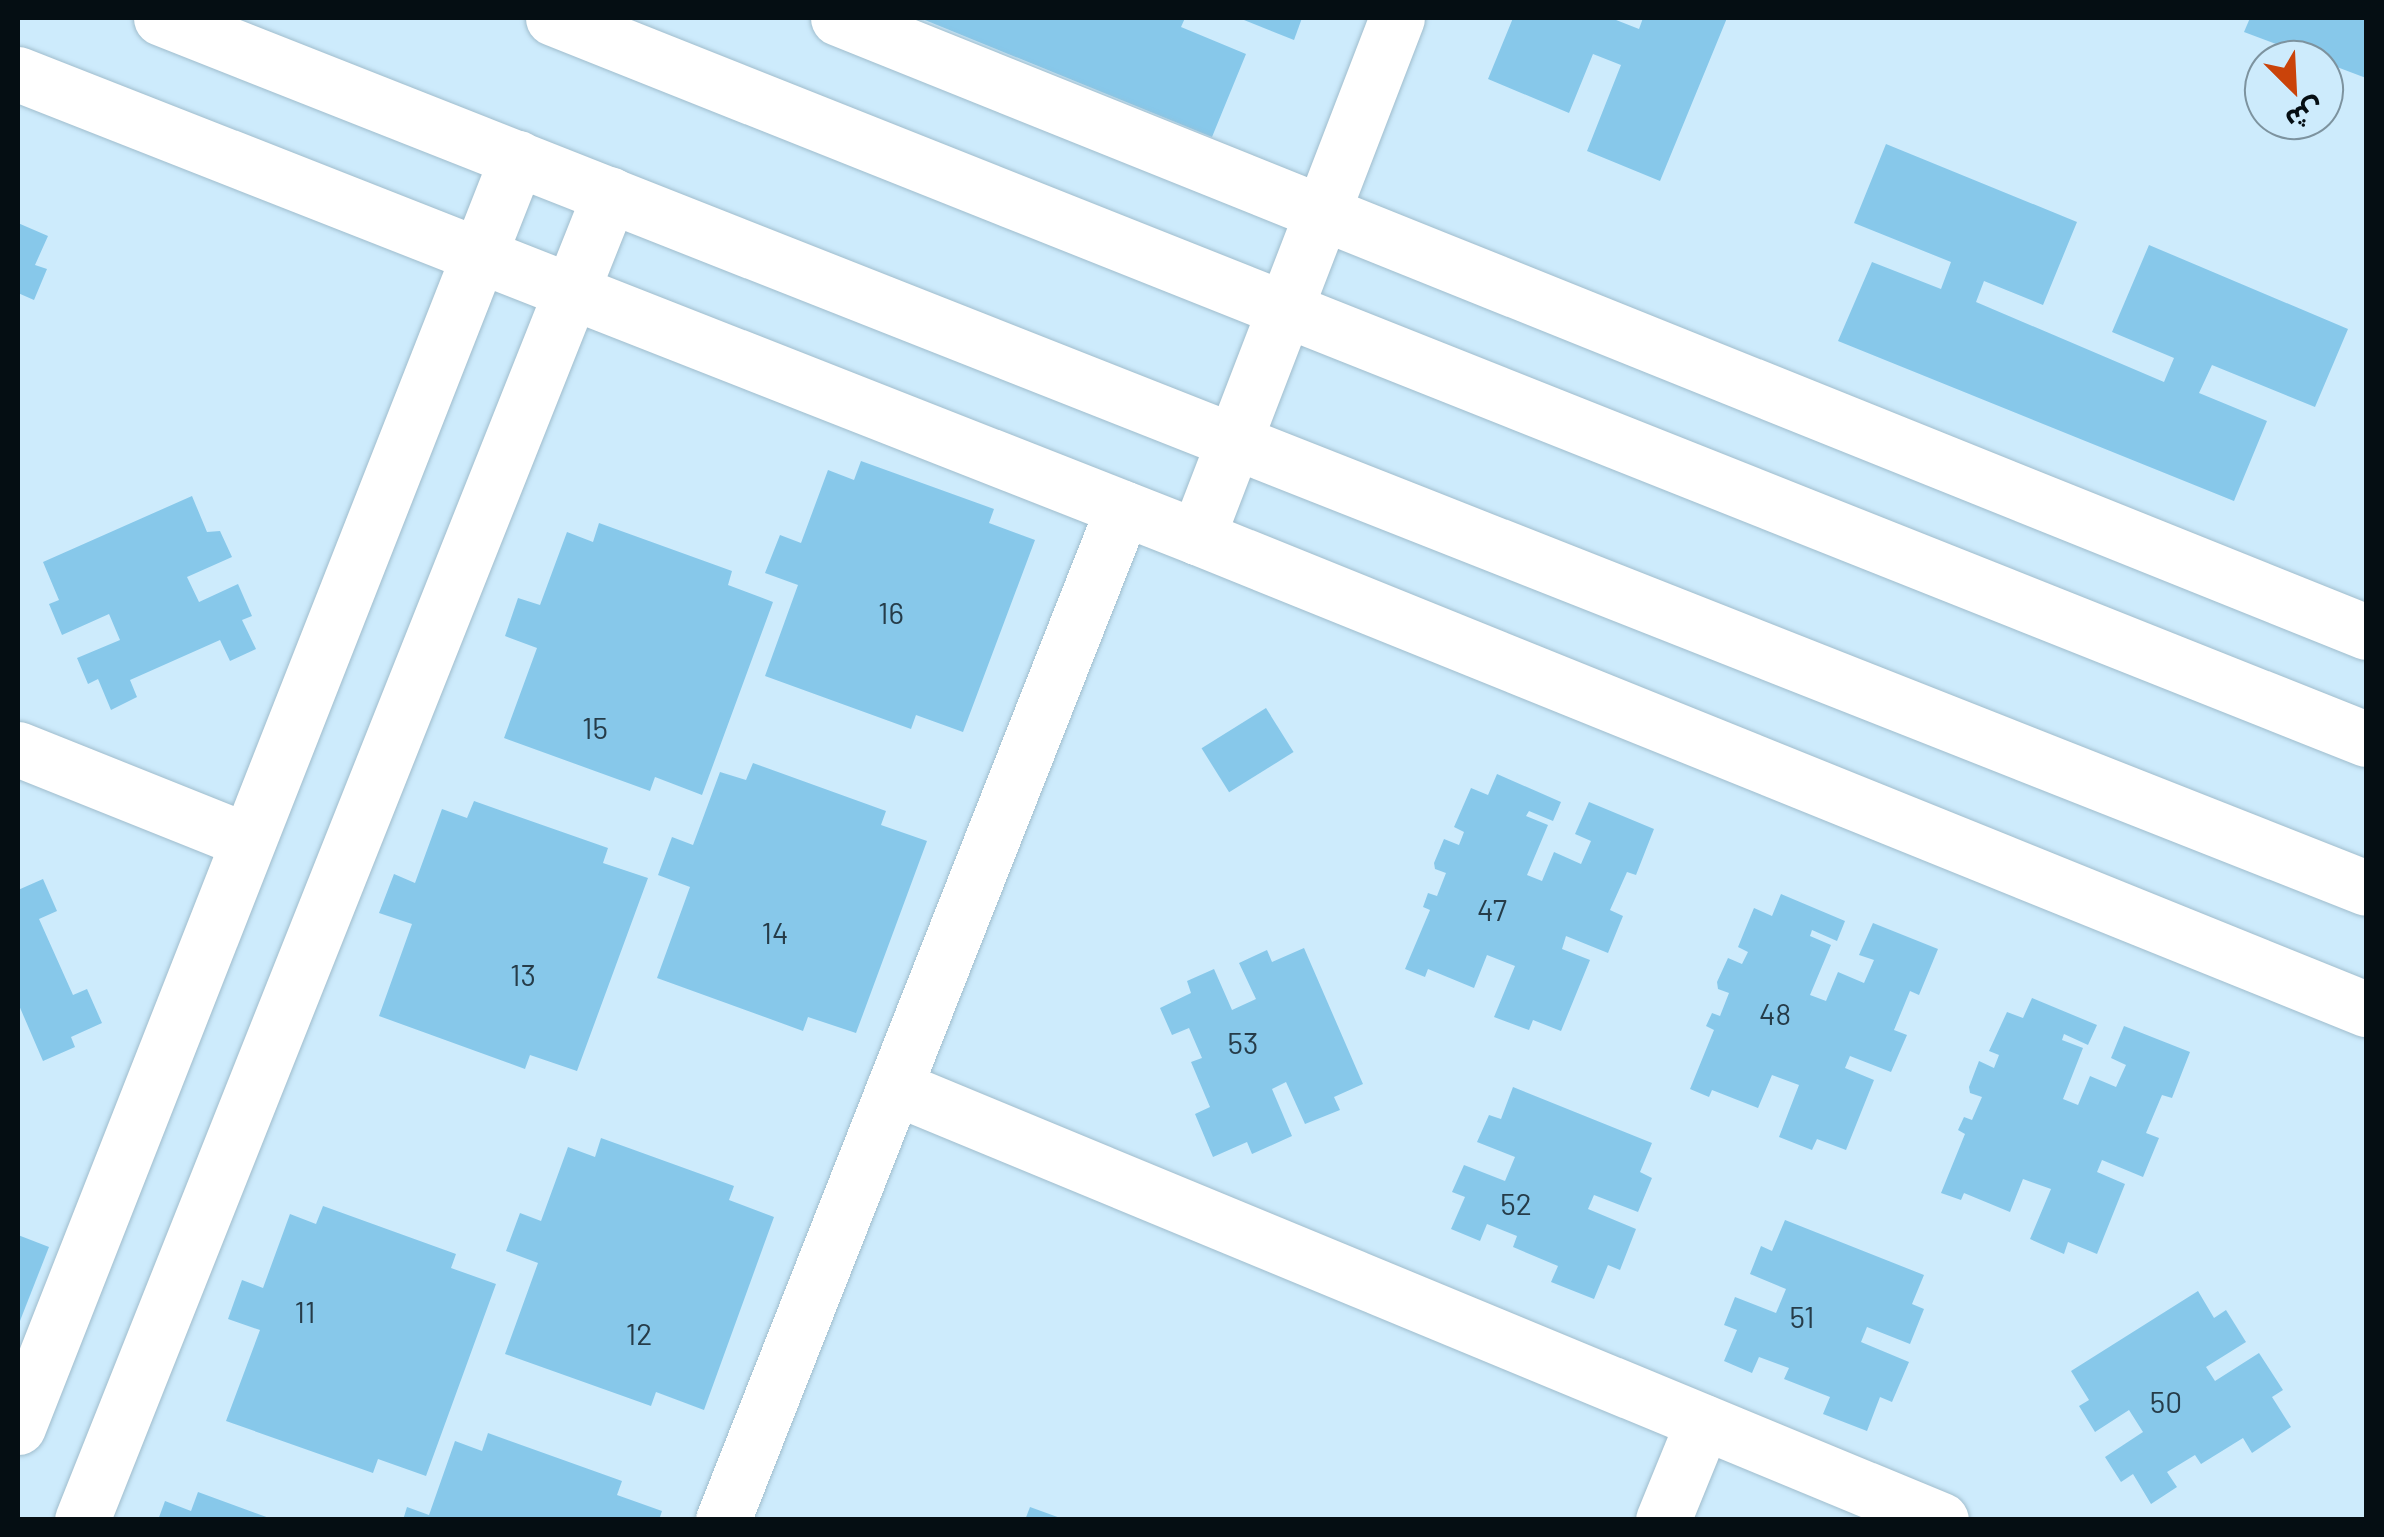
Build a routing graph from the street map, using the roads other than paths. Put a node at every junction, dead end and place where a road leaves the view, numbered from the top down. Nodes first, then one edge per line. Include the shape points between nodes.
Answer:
1 (161, 18) edge
2 (553, 18) edge
3 (838, 18) edge
4 (1397, 18) edge
5 (18, 74) edge
6 (518, 158) junction
7 (610, 194) junction
8 (1321, 214) junction
9 (478, 256) junction
10 (571, 292) junction
11 (1285, 306) junction
12 (1234, 440) junction
13 (1123, 508) junction
14 (1197, 537) junction
15 (2366, 632) edge
16 (2366, 739) edge
17 (18, 749) edge
18 (245, 840) junction
19 (2366, 888) edge
20 (2366, 1009) edge
21 (894, 1087) junction
22 (1702, 1422) junction
23 (18, 1427) edge
24 (82, 1520) edge
25 (723, 1520) edge
26 (1662, 1520) edge
27 (1942, 1520) edge

1 - 6 street
2 - 11 street
3 - 8 street
4 - 8 street
5 - 9 street
6 - 7 street
6 - 9 street
7 - 10 street
7 - 12 street
8 - 11 street
8 - 15 street
9 - 10 street
9 - 18 street
10 - 13 street
10 - 24 street
11 - 12 street
11 - 16 street
12 - 14 street
12 - 19 street
13 - 14 street
13 - 21 street
14 - 20 street
17 - 18 street
18 - 23 street
21 - 22 street
21 - 25 street
22 - 26 street
22 - 27 street

